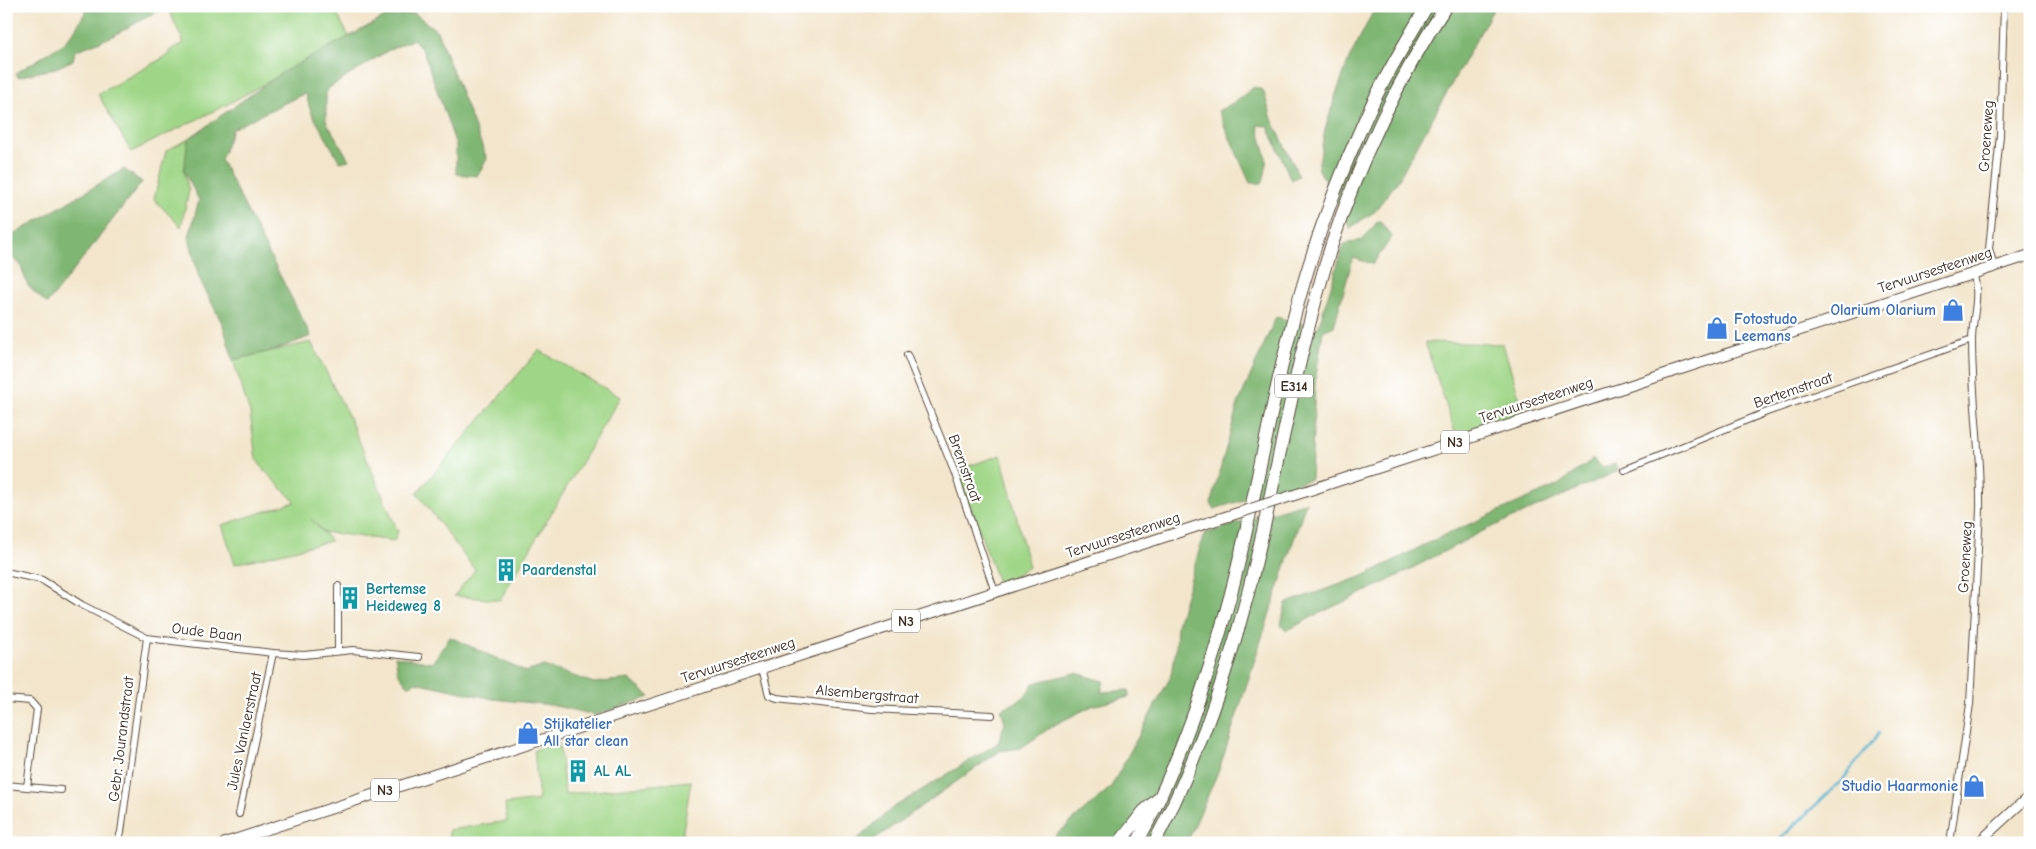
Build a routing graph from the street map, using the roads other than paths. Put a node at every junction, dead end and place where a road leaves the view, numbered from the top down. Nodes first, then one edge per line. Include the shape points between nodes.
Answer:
1 (1427, 6) edge
2 (1446, 6) edge
3 (2004, 6) edge
4 (2030, 255) edge
5 (1994, 266) junction
6 (1973, 273) junction
7 (1972, 340) junction
8 (907, 355) dead end
9 (1624, 470) dead end
10 (6, 572) edge
11 (338, 586) dead end
12 (995, 592) junction
13 (147, 638) junction
14 (338, 650) junction
15 (273, 653) junction
16 (419, 657) dead end
17 (762, 668) junction
18 (6, 699) edge
19 (992, 714) dead end
20 (6, 785) edge
21 (27, 787) junction
22 (61, 790) dead end
23 (2030, 795) edge
24 (1159, 798) junction
25 (238, 814) dead end
26 (117, 843) edge
27 (225, 843) edge
28 (1119, 843) edge
29 (1137, 843) edge
30 (1154, 843) edge
31 (1950, 843) edge
32 (1978, 843) edge

1 - 24 highway, E314 via 1363,123 1317,237 1286,347 1231,595 1192,720
2 - 30 highway, E314 via 1410,66 1378,130 1333,242 1302,348 1247,597 1229,659 1185,781
3 - 5 street, Groeneweg via 2000,135 1989,249
4 - 5 main road, Tervuursesteenweg / N3
5 - 6 main road, Tervuursesteenweg / N3
6 - 7 street, Groeneweg via 1978,294
6 - 12 main road, Tervuursesteenweg / N3, bridge
7 - 9 street, Bertemstraat via 1767,412
7 - 31 street, Groeneweg via 1980,510 1969,711
8 - 12 street, Bremstraat via 954,471
10 - 13 street, Oude Baan via 42,580 82,605
11 - 14 street
12 - 17 main road, Tervuursesteenweg / N3
13 - 15 street, Oude Baan
13 - 26 street, Gebr. Jourandstraat
14 - 15 street, Oude Baan via 304,655
14 - 16 street, Oude Baan
15 - 25 street, Jules Vanlaerstraat
17 - 19 street, Alsembergstraat via 769,695 777,698 872,709
17 - 27 main road, Tervuursesteenweg / N3
18 - 21 street via 30,701 36,708
20 - 21 street
21 - 22 street
23 - 32 main road
24 - 28 highway via 1144,811
24 - 29 highway, E314

